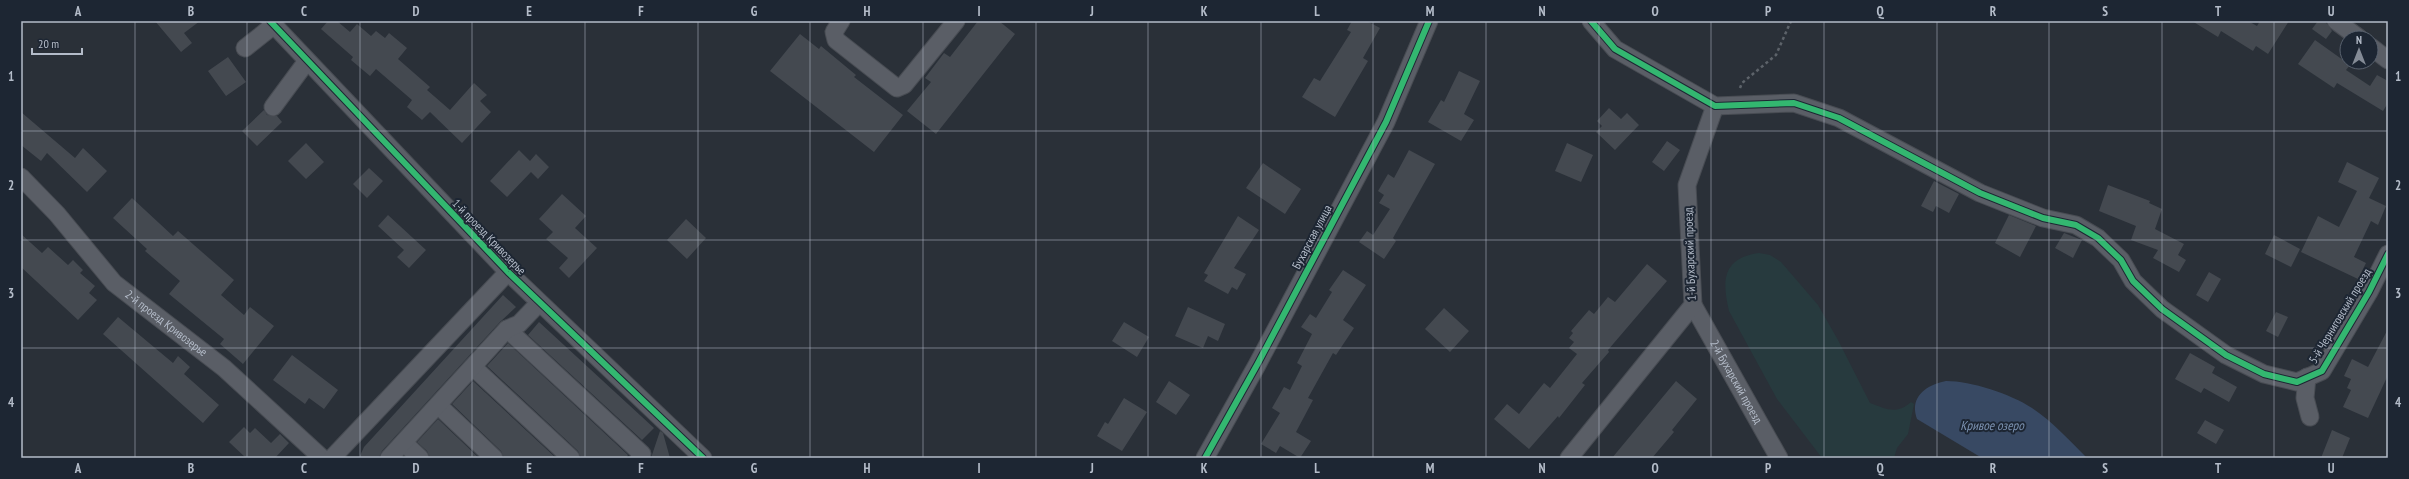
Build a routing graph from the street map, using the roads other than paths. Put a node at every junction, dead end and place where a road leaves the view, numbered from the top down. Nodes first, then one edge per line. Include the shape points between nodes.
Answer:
1 (841, 21) edge
2 (956, 21) edge
3 (1429, 21) edge
4 (1591, 21) edge
5 (2336, 21) edge
6 (272, 23) edge
7 (2348, 30) edge
8 (245, 48) dead end
9 (307, 61) junction
10 (1715, 106) junction
11 (273, 107) dead end
12 (21, 177) edge
13 (2388, 254) edge
14 (508, 272) junction
15 (539, 302) junction
16 (1693, 305) junction
17 (507, 330) junction
18 (473, 367) junction
19 (2307, 377) junction
20 (438, 405) junction
21 (2310, 417) dead end
22 (404, 443) junction
23 (322, 458) edge
24 (332, 458) edge
25 (389, 458) edge
26 (420, 458) edge
27 (494, 458) edge
28 (571, 458) edge
29 (639, 458) edge
30 (703, 458) edge
31 (1204, 458) edge
32 (1569, 458) edge
33 (1780, 458) edge

1 - 2 street via 834,32 836,40 897,88 904,85
3 - 31 street, Бухарская улица via 1386,122
4 - 10 street via 1615,49
5 - 7 street
6 - 8 street
6 - 9 street, 1-й проезд Кривозерье
9 - 11 street
9 - 14 street, 1-й проезд Кривозерье
10 - 16 street, 1-й Бухарский проезд via 1687,185
10 - 19 street, 5-й Черниговский проезд via 1794,103 1839,118 1980,193 2043,218 2076,225 2098,238 2121,260 2133,282 2157,304 2226,355 2264,374 2297,382
12 - 23 street, 2-й проезд Кривозерье via 57,214 114,283 224,368
13 - 19 street, 5-й Черниговский проезд via 2369,292 2322,371
14 - 15 street, 1-й проезд Кривозерье
14 - 24 street
15 - 17 street via 519,324
15 - 30 street, 1-й проезд Кривозерье
16 - 32 street, 1-й Бухарский проезд
16 - 33 street, 2-й Бухарский проезд
17 - 18 street
17 - 29 street via 642,454
18 - 20 street
18 - 28 street
19 - 21 street via 2305,398
20 - 22 street
20 - 27 street
22 - 25 street
22 - 26 street

